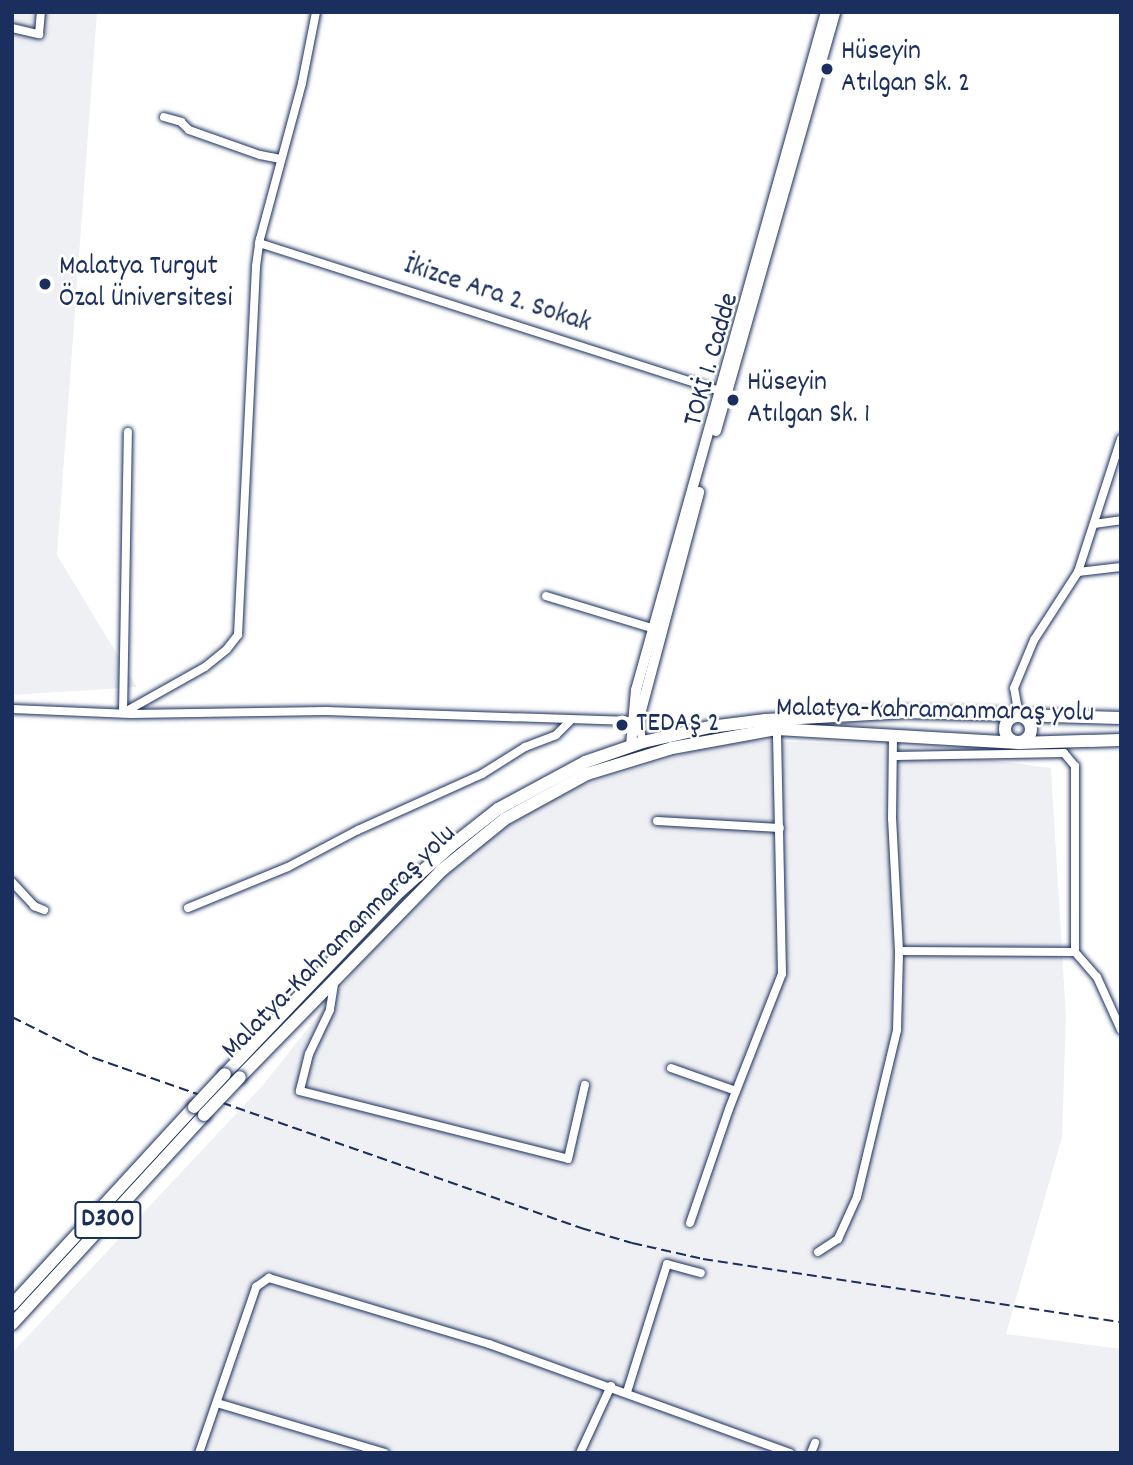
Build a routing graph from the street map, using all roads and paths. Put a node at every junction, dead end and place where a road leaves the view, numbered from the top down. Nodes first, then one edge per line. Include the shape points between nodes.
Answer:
1 (41, 12) edge
2 (316, 12) edge
3 (826, 12) edge
4 (835, 12) edge
5 (12, 28) edge
6 (164, 117) dead end
7 (281, 159) junction
8 (260, 243) junction
9 (721, 391) junction
10 (128, 432) dead end
11 (1121, 439) edge
12 (1116, 466) edge
13 (1121, 520) edge
14 (1094, 524) junction
15 (1121, 567) edge
16 (1079, 572) junction
17 (546, 596) dead end
18 (657, 630) junction
19 (12, 709) edge
20 (123, 713) junction
21 (1019, 716) junction
22 (1121, 718) edge
23 (570, 720) junction
24 (635, 722) junction
25 (777, 729) junction
26 (894, 737) junction
27 (1121, 740) edge
28 (1019, 743) junction
29 (637, 744) junction
30 (895, 756) junction
31 (657, 821) dead end
32 (780, 828) junction
33 (12, 881) edge
34 (188, 908) dead end
35 (44, 910) dead end
36 (899, 951) junction
37 (1075, 952) junction
38 (336, 978) junction
39 (1121, 1030) edge
40 (671, 1068) dead end
41 (585, 1085) dead end
42 (736, 1091) junction
43 (199, 1111) junction
44 (690, 1223) dead end
45 (818, 1252) dead end
46 (701, 1273) dead end
47 (12, 1305) edge
48 (12, 1324) edge
49 (611, 1386) junction
50 (627, 1392) junction
51 (217, 1403) junction
52 (815, 1443) dead end
53 (200, 1453) edge
54 (385, 1453) edge
55 (580, 1453) edge
56 (790, 1453) edge
57 (811, 1453) edge

1 - 5 street via 39,34
2 - 7 street
3 - 9 main road, TOKİ 1. Cadde
4 - 18 main road, TOKİ 1. Cadde
6 - 7 street via 189,130
7 - 8 street
8 - 9 street, İkizce Ara 2. Sokak
8 - 20 street via 238,635 205,667
9 - 18 main road, TOKİ 1. Cadde
10 - 20 street
11 - 12 street
12 - 14 street
13 - 14 street
14 - 16 street
15 - 16 street
16 - 21 street via 1034,640 1014,688
17 - 18 street
18 - 24 main road, TOKİ 1. Cadde
19 - 20 street
20 - 23 street via 326,712
21 - 22 highway, D300
21 - 28 highway via 1027,719 1031,732
21 - 28 highway via 1007,722 1005,730 1011,741
21 - 29 highway, D300 via 864,712 709,727
23 - 24 street
23 - 34 street via 556,735 525,747 482,774 288,867
24 - 29 main road, TOKİ 1. Cadde
25 - 26 highway, Malatya-Kahramanmaraş yolu / D300
25 - 32 street
25 - 38 highway, Malatya-Kahramanmaraş yolu / D300 via 624,761 587,774 505,819 442,870
26 - 28 highway, Malatya-Kahramanmaraş yolu / D300
26 - 30 street
27 - 28 highway, Malatya-Kahramanmaraş yolu / D300
29 - 43 highway, D300, bridge via 585,762 498,809 451,846 399,892 225,1074
30 - 36 street via 892,819
30 - 37 street via 1064,753 1075,766
31 - 32 street
32 - 42 street via 782,974
33 - 35 street via 34,906
36 - 37 street
36 - 45 street via 897,1030 866,1163 838,1239
37 - 39 street via 1097,977
38 - 41 street via 330,1010 309,1054 300,1091 568,1159
38 - 43 highway, Malatya-Kahramanmaraş yolu / D300, bridge via 240,1077
40 - 42 street
42 - 44 street
43 - 47 highway, D300
43 - 48 highway, Malatya-Kahramanmaraş yolu / D300
46 - 50 street via 667,1264
49 - 50 street
49 - 51 street via 269,1278 256,1287
49 - 55 street
50 - 56 street
51 - 53 street
51 - 54 street
52 - 57 street

